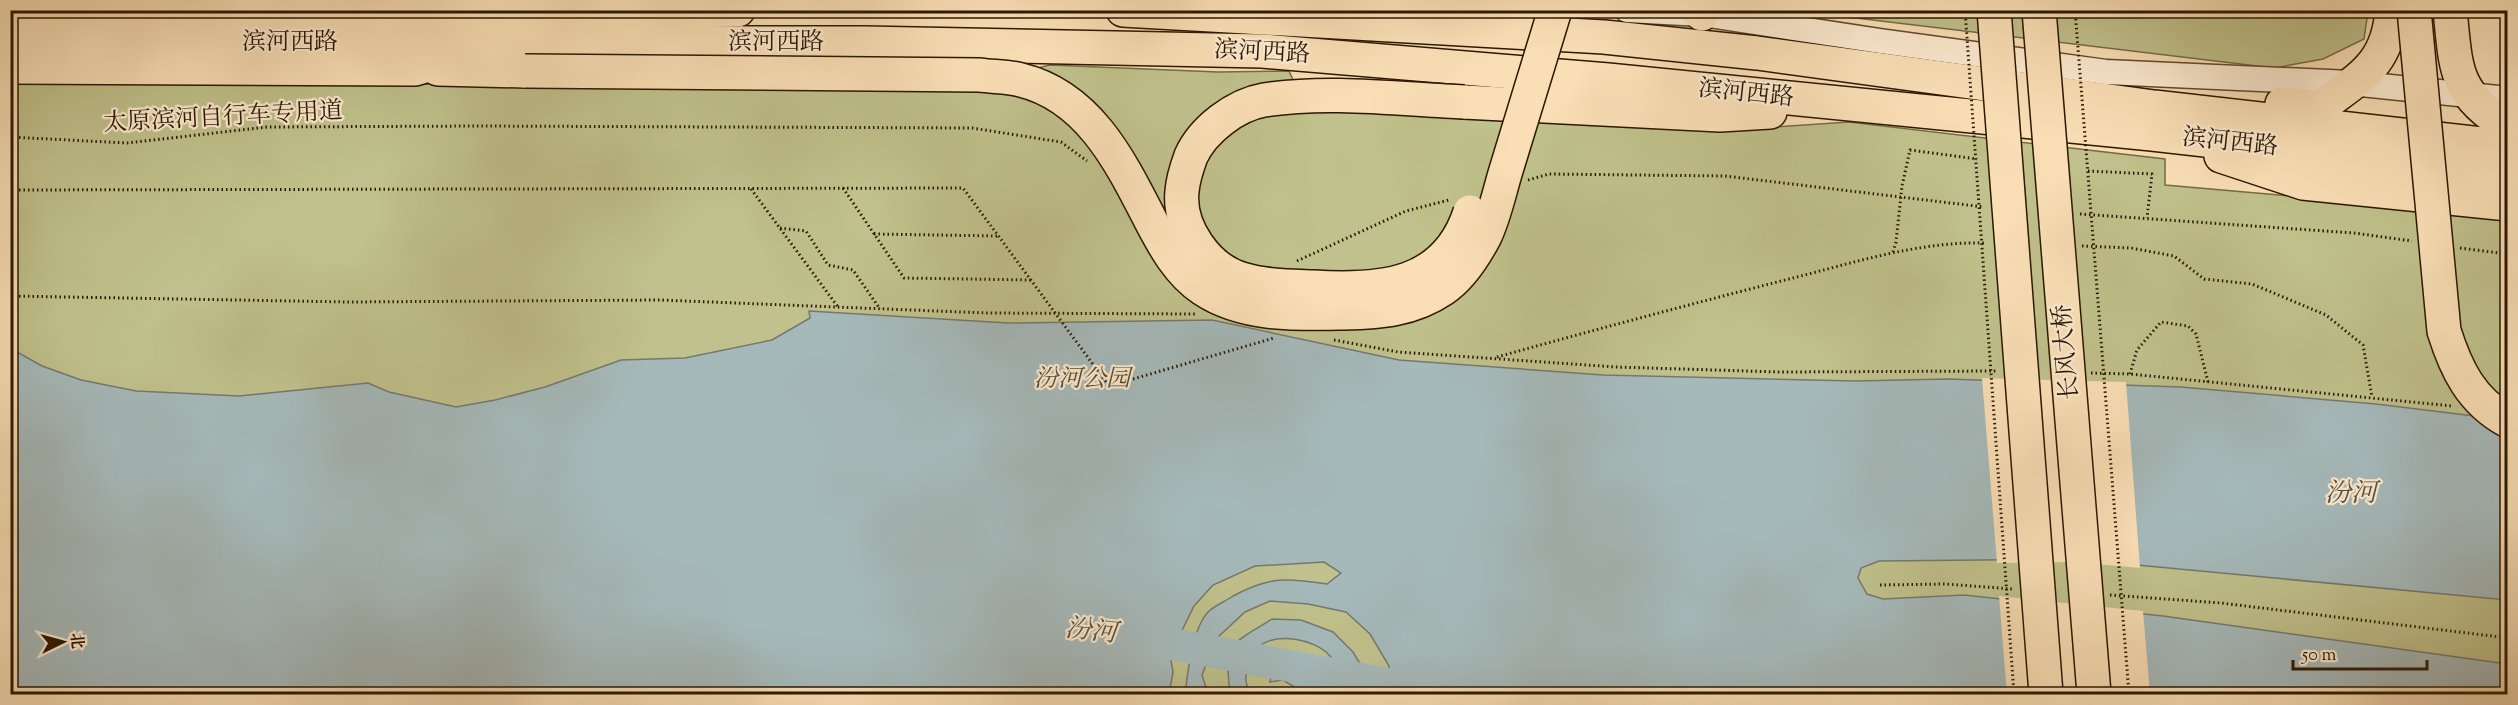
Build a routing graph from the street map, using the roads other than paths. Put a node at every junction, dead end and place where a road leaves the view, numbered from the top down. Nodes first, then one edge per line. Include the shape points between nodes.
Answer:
1 (738, 10) edge
2 (1123, 10) edge
3 (1450, 10) edge
4 (1534, 10) edge
5 (1555, 10) edge
6 (1628, 10) edge
7 (1994, 10) edge
8 (2039, 10) edge
9 (2392, 10) edge
10 (2414, 10) edge
11 (2426, 10) edge
12 (2450, 10) edge
13 (1700, 12) edge
14 (10, 14) edge
15 (1417, 26) junction
16 (10, 42) edge
17 (591, 43) junction
18 (498, 44) junction
19 (10, 67) edge
20 (415, 69) junction
21 (687, 72) junction
22 (2351, 83) junction
23 (2468, 94) junction
24 (2508, 99) edge
25 (1866, 106) junction
26 (2153, 121) junction
27 (2508, 126) edge
28 (2508, 147) edge
29 (2508, 174) edge
30 (2508, 204) edge
31 (2508, 407) edge
32 (2508, 421) edge
33 (2046, 694) edge
34 (2094, 694) edge

1 - 14 highway, 滨河西路 via 414,16
2 - 15 highway, 滨河西路
3 - 15 highway
4 - 25 highway, bridge via 1467,222 1458,240 1425,272 1380,287 1270,285 1239,278 1216,264 1198,246 1185,222 1181,193 1196,145 1218,122 1262,100 1324,97 1464,102 1720,115
5 - 21 highway, bridge via 1486,234 1465,268 1444,288 1417,304 1386,312 1273,311 1237,305 1203,290 1164,246 1123,165 1089,119 1043,87 1019,79 980,75
6 - 13 street
7 - 33 highway, bridge
8 - 34 highway, 长风大桥, bridge
9 - 22 highway via 2391,31 2381,55 2367,73
10 - 32 highway, bridge via 2444,331 2455,365 2471,391 2492,413
11 - 31 highway via 2455,328 2466,360 2480,383
12 - 23 highway via 2456,69
13 - 22 street via 2106,72
15 - 26 highway, 滨河西路 via 1604,37 1722,50
16 - 18 highway, 滨河西路
17 - 18 highway, 滨河西路
17 - 21 highway
17 - 25 highway, 滨河西路 via 865,43 1262,51
18 - 20 highway
19 - 20 highway
20 - 21 highway, bridge
22 - 23 street
22 - 26 highway via 2320,107 2269,103
23 - 24 street
23 - 27 highway
25 - 26 highway, 滨河西路
26 - 28 highway, 滨河西路
26 - 29 highway, 滨河西路
26 - 30 highway via 2303,183

